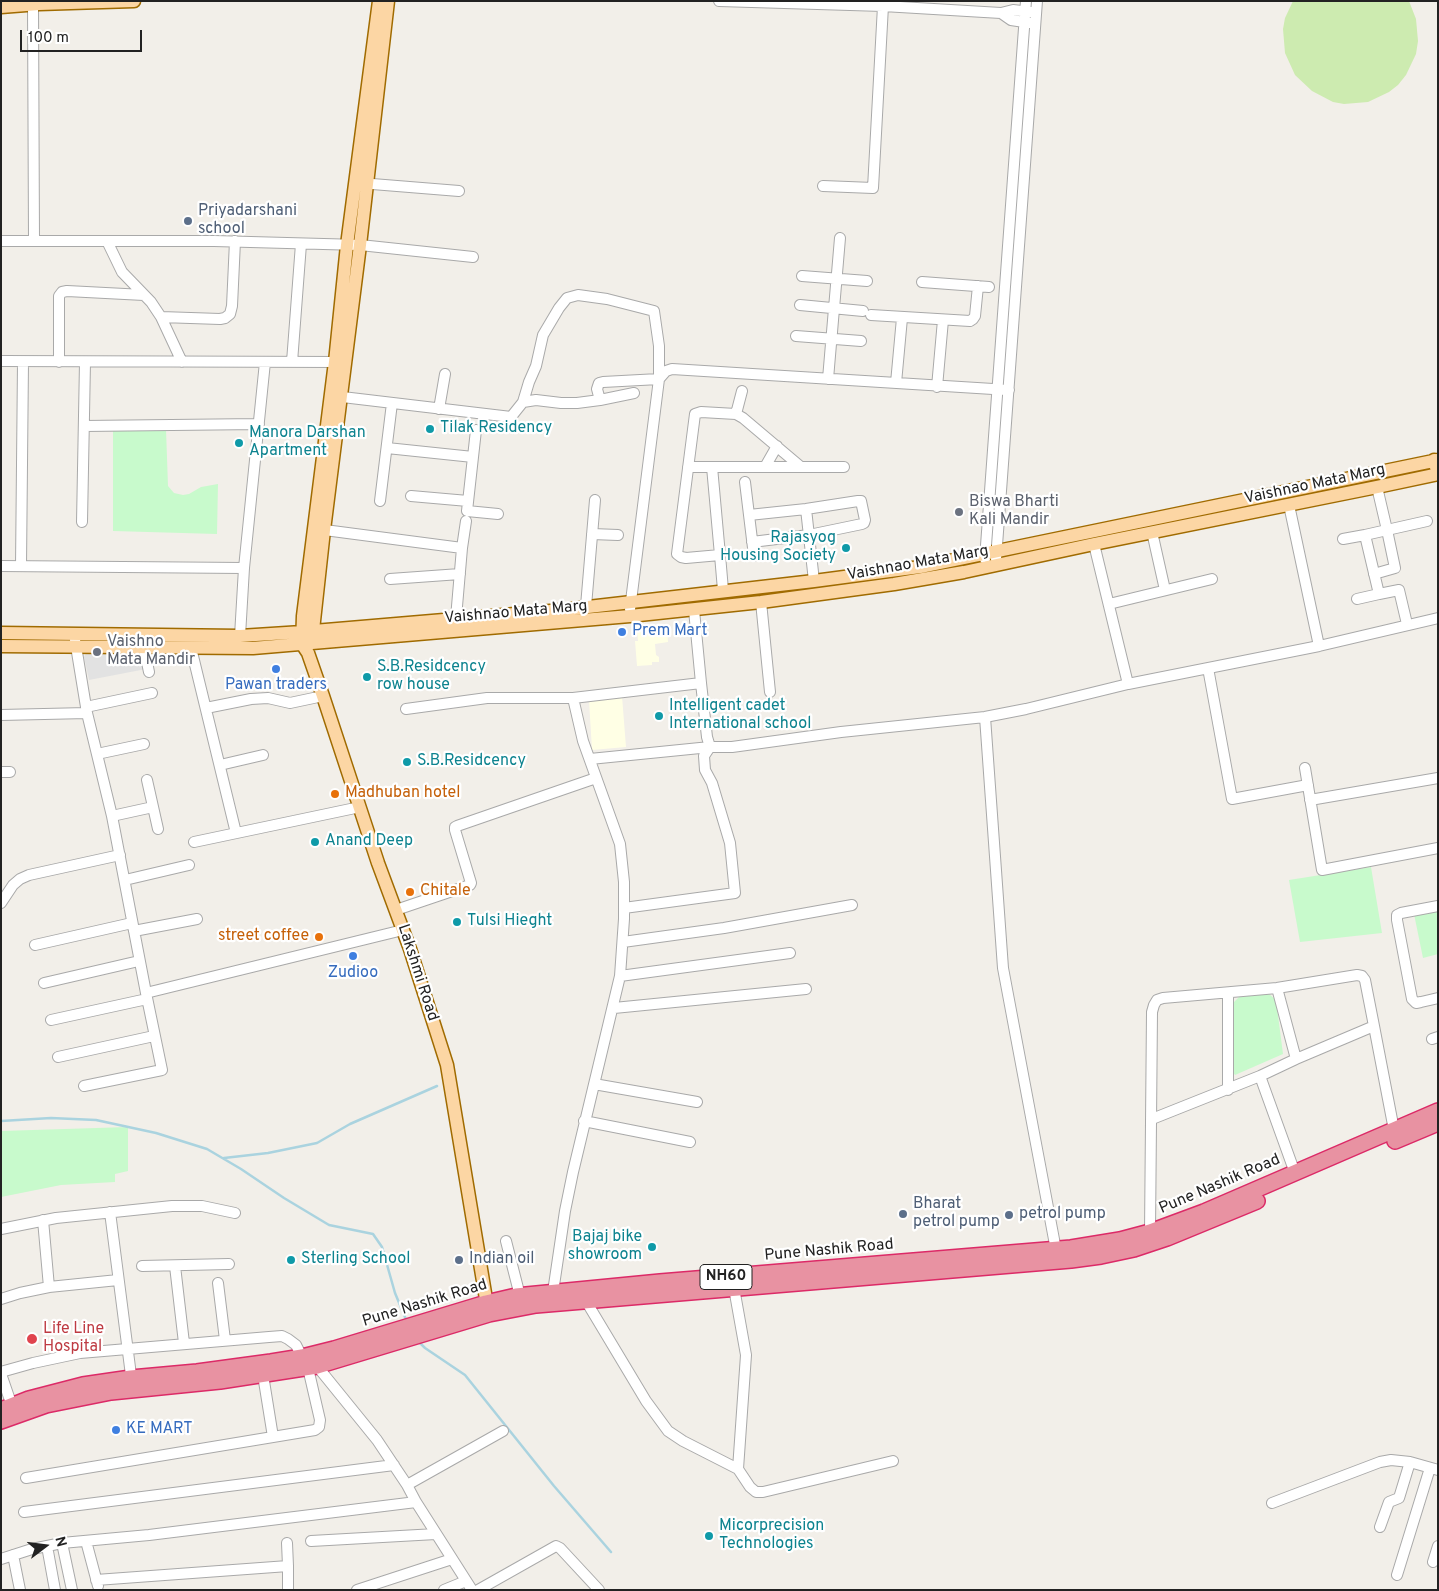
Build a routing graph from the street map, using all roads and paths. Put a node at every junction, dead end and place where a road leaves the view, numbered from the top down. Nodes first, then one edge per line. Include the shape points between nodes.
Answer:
1 (134, 1) edge
2 (378, 1) edge
3 (388, 1) edge
4 (720, 1) edge
5 (1036, 1) edge
6 (54, 2) edge
7 (33, 4) junction
8 (883, 6) junction
9 (1025, 6) edge
10 (1, 7) edge
11 (1036, 12) junction
12 (1001, 13) junction
13 (1024, 22) junction
14 (1035, 23) junction
15 (361, 183) junction
16 (823, 186) dead end
17 (459, 190) dead end
18 (840, 238) dead end
19 (1, 241) edge
20 (34, 241) junction
21 (107, 241) junction
22 (235, 241) junction
23 (301, 244) junction
24 (353, 245) junction
25 (472, 257) dead end
26 (802, 276) dead end
27 (836, 279) junction
28 (867, 282) dead end
29 (922, 282) dead end
30 (978, 286) junction
31 (989, 287) dead end
32 (144, 295) junction
33 (800, 305) dead end
34 (834, 307) junction
35 (161, 317) junction
36 (902, 318) junction
37 (943, 320) junction
38 (796, 336) dead end
39 (832, 338) junction
40 (861, 341) dead end
41 (1, 361) edge
42 (23, 362) junction
43 (59, 362) junction
44 (86, 362) junction
45 (182, 362) junction
46 (265, 362) junction
47 (292, 362) junction
48 (340, 362) junction
49 (445, 374) dead end
50 (659, 378) junction
51 (828, 379) junction
52 (896, 383) junction
53 (937, 387) junction
54 (742, 390) dead end
55 (997, 390) junction
56 (1009, 390) junction
57 (634, 393) dead end
58 (336, 396) junction
59 (600, 400) junction
60 (523, 402) junction
61 (392, 403) junction
62 (439, 408) junction
63 (736, 414) junction
64 (259, 424) junction
65 (84, 426) junction
66 (476, 430) dead end
67 (777, 446) junction
68 (387, 448) junction
69 (473, 457) junction
70 (1436, 460) edge
71 (688, 467) junction
72 (712, 467) junction
73 (765, 467) junction
74 (801, 467) junction
75 (844, 467) dead end
76 (1438, 474) edge
77 (745, 482) dead end
78 (1377, 487) junction
79 (411, 496) dead end
80 (595, 500) dead end
81 (380, 501) dead end
82 (468, 501) junction
83 (1289, 505) junction
84 (806, 509) junction
85 (498, 514) dead end
86 (749, 515) junction
87 (466, 521) dead end
88 (1427, 521) dead end
89 (82, 522) dead end
90 (319, 530) junction
91 (1387, 530) junction
92 (1152, 532) junction
93 (592, 534) junction
94 (809, 535) junction
95 (1365, 535) junction
96 (618, 536) dead end
97 (1343, 540) dead end
98 (752, 542) junction
99 (1094, 544) junction
100 (462, 548) junction
101 (990, 552) junction
102 (720, 555) junction
103 (754, 556) dead end
104 (1, 566) edge
105 (21, 566) junction
106 (990, 567) junction
107 (244, 568) junction
108 (460, 574) junction
109 (1374, 574) junction
110 (390, 579) dead end
111 (1212, 579) dead end
112 (814, 581) junction
113 (723, 590) junction
114 (1165, 590) junction
115 (1379, 594) junction
116 (1357, 599) dead end
117 (631, 602) junction
118 (761, 602) junction
119 (1109, 604) junction
120 (586, 606) junction
121 (694, 610) junction
122 (630, 616) junction
123 (456, 618) junction
124 (1438, 618) edge
125 (1408, 624) junction
126 (1, 633) edge
127 (75, 634) junction
128 (240, 636) junction
129 (307, 641) junction
130 (1, 646) edge
131 (1319, 646) junction
132 (76, 648) junction
133 (144, 648) junction
134 (191, 648) junction
135 (1208, 668) junction
136 (149, 672) dead end
137 (701, 683) junction
138 (1128, 684) junction
139 (770, 692) dead end
140 (152, 693) dead end
141 (323, 696) junction
142 (573, 698) junction
143 (206, 708) junction
144 (406, 709) dead end
145 (86, 710) junction
146 (1, 715) edge
147 (985, 717) junction
148 (144, 744) dead end
149 (710, 747) junction
150 (97, 754) junction
151 (263, 755) dead end
152 (590, 759) junction
153 (220, 764) junction
154 (1306, 768) dead end
155 (596, 778) junction
156 (1438, 778) edge
157 (147, 780) dead end
158 (1308, 785) junction
159 (1310, 800) junction
160 (360, 806) junction
161 (154, 807) junction
162 (112, 816) junction
163 (158, 829) dead end
164 (236, 833) junction
165 (194, 842) dead end
166 (1438, 848) edge
167 (120, 855) junction
168 (188, 865) dead end
169 (125, 880) junction
170 (1, 903) edge
171 (852, 904) dead end
172 (1438, 906) edge
173 (624, 908) junction
174 (396, 910) junction
175 (197, 919) dead end
176 (133, 927) junction
177 (402, 930) junction
178 (623, 942) junction
179 (35, 945) dead end
180 (790, 953) dead end
181 (139, 961) junction
182 (620, 976) junction
183 (44, 983) dead end
184 (1277, 988) junction
185 (806, 989) dead end
186 (1228, 993) junction
187 (146, 996) junction
188 (1438, 998) edge
189 (614, 1008) junction
190 (51, 1020) dead end
191 (1374, 1026) junction
192 (154, 1036) junction
193 (58, 1057) dead end
194 (1296, 1058) junction
195 (1260, 1076) junction
196 (594, 1084) junction
197 (84, 1086) dead end
198 (1228, 1090) junction
199 (697, 1102) dead end
200 (1438, 1111) edge
201 (1152, 1119) junction
202 (584, 1121) junction
203 (1438, 1123) edge
204 (1394, 1130) junction
205 (690, 1142) dead end
206 (1296, 1173) junction
207 (110, 1212) junction
208 (235, 1213) dead end
209 (43, 1220) junction
210 (1, 1229) edge
211 (1150, 1232) junction
212 (506, 1241) dead end
213 (1056, 1250) junction
214 (229, 1264) dead end
215 (142, 1266) dead end
216 (175, 1266) junction
217 (118, 1280) junction
218 (218, 1283) dead end
219 (49, 1287) junction
220 (734, 1288) junction
221 (553, 1292) junction
222 (520, 1296) junction
223 (1, 1299) edge
224 (586, 1301) junction
225 (487, 1308) junction
226 (225, 1340) junction
227 (184, 1344) junction
228 (127, 1350) junction
229 (309, 1363) junction
230 (1, 1373) edge
231 (263, 1375) junction
232 (132, 1384) junction
233 (7, 1408) edge
234 (1, 1421) edge
235 (504, 1431) dead end
236 (273, 1437) junction
237 (893, 1461) dead end
238 (1410, 1462) junction
239 (394, 1465) junction
240 (738, 1469) junction
241 (1434, 1469) edge
242 (26, 1478) dead end
243 (408, 1485) junction
244 (416, 1502) junction
245 (1272, 1503) dead end
246 (24, 1512) dead end
247 (1380, 1527) dead end
248 (436, 1534) junction
249 (86, 1541) junction
250 (311, 1541) dead end
251 (62, 1543) junction
252 (288, 1543) dead end
253 (47, 1546) junction
254 (1438, 1546) edge
255 (13, 1555) junction
256 (452, 1558) junction
257 (1, 1559) edge
258 (1433, 1562) dead end
259 (288, 1566) junction
260 (1397, 1576) dead end
261 (466, 1581) junction
262 (20, 1590) edge
263 (55, 1590) edge
264 (72, 1590) edge
265 (288, 1590) edge
266 (357, 1590) edge
267 (444, 1590) edge
268 (472, 1590) edge
269 (478, 1590) edge
270 (599, 1590) edge

1 - 6 main road
2 - 15 main road
3 - 15 main road
4 - 8 street
5 - 11 street
6 - 7 main road
7 - 10 main road
7 - 20 street
8 - 12 street
8 - 16 street via 873,188
9 - 11 street
9 - 12 street
9 - 13 street
11 - 14 street
12 - 13 street via 1011,20
13 - 14 street
13 - 55 street
14 - 56 street
15 - 17 street
15 - 24 main road
18 - 27 street
19 - 20 street
20 - 21 street
21 - 22 street
21 - 32 street via 122,272
22 - 23 street
22 - 35 street via 230,314 220,319
23 - 24 street
23 - 47 street
24 - 25 street
24 - 48 main road
26 - 27 street
27 - 28 street
27 - 34 street
29 - 30 street
30 - 31 street
30 - 37 street via 973,319
32 - 35 street
32 - 43 street via 62,292 59,296
33 - 34 street
34 - 36 street
34 - 39 street
35 - 45 street
36 - 37 street
36 - 52 street
37 - 53 street
38 - 39 street
39 - 40 street
39 - 51 street
41 - 42 street
42 - 43 street
42 - 105 street
43 - 44 street
44 - 45 street
44 - 65 street
45 - 46 street
46 - 47 street
46 - 64 street
47 - 48 street
48 - 58 main road
49 - 62 street
50 - 51 street via 672,369
50 - 59 street via 600,383
50 - 60 street via 654,311 578,295 567,298 543,335
50 - 117 street
51 - 52 street
52 - 53 street
53 - 55 street
54 - 63 street
55 - 56 street
55 - 101 street
56 - 101 street
57 - 59 street
58 - 61 street
58 - 90 main road
59 - 60 street
60 - 62 street via 511,417
61 - 62 street
61 - 68 street
63 - 67 street
63 - 71 street via 695,414
64 - 65 street
64 - 107 street
65 - 89 street
66 - 69 street
67 - 73 street
67 - 74 street
68 - 69 street
68 - 81 street
69 - 82 street
70 - 76 main road
70 - 101 main road, Vaishnao Mata Marg
71 - 72 street
71 - 102 street via 678,554 686,558
72 - 73 street
72 - 102 street
73 - 74 street
74 - 75 street
76 - 78 main road, Vaishnao Mata Marg
77 - 86 street
78 - 83 main road, Vaishnao Mata Marg
78 - 91 street
79 - 82 street
80 - 93 street
82 - 85 street via 467,511
83 - 92 main road, Vaishnao Mata Marg
83 - 131 street
84 - 86 street
84 - 94 street
84 - 94 street via 858,501 863,505 865,520 862,524
86 - 98 street
87 - 100 street
88 - 91 street
90 - 100 street
90 - 129 main road
91 - 95 street
91 - 109 street via 1395,568
92 - 99 main road, Vaishnao Mata Marg
92 - 114 street
93 - 96 street
93 - 120 street
94 - 98 street
94 - 112 street
95 - 97 street
95 - 109 street
98 - 103 street
99 - 106 main road, Vaishnao Mata Marg
99 - 119 street
100 - 108 street
101 - 106 street
101 - 112 main road, Vaishnao Mata Marg via 920,567
102 - 113 street
104 - 105 street
105 - 107 street
106 - 118 main road, Vaishnao Mata Marg
107 - 128 street
108 - 110 street
108 - 123 street
109 - 115 street
111 - 114 street
112 - 113 main road, Vaishnao Mata Marg
113 - 117 main road, Vaishnao Mata Marg
114 - 119 street
115 - 116 street
115 - 125 street via 1399,590
117 - 120 main road, Vaishnao Mata Marg
117 - 122 street
118 - 121 main road, Vaishnao Mata Marg
118 - 139 street
119 - 138 street
120 - 123 main road, Vaishnao Mata Marg
121 - 122 main road, Vaishnao Mata Marg
121 - 137 street
122 - 129 main road, Vaishnao Mata Marg
123 - 129 main road, Vaishnao Mata Marg
124 - 125 street
125 - 131 street
126 - 127 main road
127 - 128 main road
127 - 132 street
128 - 129 main road
129 - 134 main road via 253,648
129 - 141 main road, Lakshmi Road
130 - 132 main road
131 - 135 street
132 - 133 main road
132 - 145 street
133 - 134 main road
133 - 136 street
134 - 143 street
135 - 138 street
135 - 158 street via 1232,799
137 - 142 street
137 - 149 street
138 - 147 street
140 - 145 street
141 - 143 street via 290,703 268,698 251,699
141 - 160 main road, Lakshmi Road
142 - 144 street via 487,698
142 - 152 street
143 - 153 street
145 - 146 street
145 - 150 street
147 - 149 street
147 - 213 street via 1003,968
148 - 150 street
149 - 152 street
149 - 173 street via 704,756 705,770 730,843 735,894
150 - 162 street
151 - 153 street
152 - 155 street
153 - 164 street
154 - 158 street
155 - 173 street via 620,844
155 - 174 street via 455,827 471,883
156 - 159 street
157 - 161 street
158 - 159 street
159 - 166 street via 1322,870
160 - 164 street
160 - 174 main road, Lakshmi Road
161 - 162 street
161 - 163 street
162 - 167 street
164 - 165 street
167 - 169 street
167 - 170 street via 29,875 13,885
168 - 169 street
169 - 176 street
171 - 178 street via 724,928
172 - 188 street via 1397,915 1412,999 1416,1003
173 - 178 street
174 - 177 main road, Lakshmi Road
175 - 176 street
176 - 179 street
176 - 181 street
177 - 187 street
177 - 225 main road, Lakshmi Road via 447,1065
178 - 182 street
180 - 182 street
181 - 183 street
181 - 187 street
182 - 189 street
184 - 186 street
184 - 191 street via 1362,976
184 - 194 street
185 - 189 street
186 - 198 street
186 - 201 street via 1157,1000 1152,1012
187 - 190 street
187 - 192 street
189 - 196 street
191 - 194 street
191 - 204 street
192 - 193 street
192 - 197 street via 162,1070
194 - 195 street
195 - 198 street
195 - 206 street
196 - 199 street
196 - 202 street
198 - 201 street
200 - 204 highway, Pune Nashik Road / NH60
201 - 211 street
202 - 205 street
202 - 221 street via 565,1211
203 - 220 highway, Pune Nashik Road / NH60 via 1209,1221 1134,1249 1071,1260
204 - 206 highway, Pune Nashik Road / NH60
206 - 211 highway, Pune Nashik Road / NH60
207 - 208 street via 202,1206
207 - 209 street
207 - 217 street
209 - 210 street
209 - 219 street
211 - 213 highway, Pune Nashik Road / NH60
212 - 222 street
213 - 221 highway, Pune Nashik Road / NH60
214 - 216 street
215 - 216 street
216 - 227 street
217 - 219 street
217 - 228 street
218 - 226 street
219 - 223 street
220 - 224 highway, Pune Nashik Road / NH60
220 - 240 street via 746,1355
221 - 222 highway, Pune Nashik Road / NH60
222 - 225 highway, Pune Nashik Road / NH60
224 - 225 highway, Pune Nashik Road / NH60
224 - 240 street via 646,1401 668,1431
225 - 229 highway, Pune Nashik Road / NH60 via 334,1349
226 - 227 street
226 - 229 street via 282,1336 296,1345
227 - 228 street
228 - 230 street via 61,1357
228 - 232 street
229 - 231 highway, Pune Nashik Road / NH60
229 - 232 highway, Pune Nashik Road / NH60 via 271,1362
229 - 236 street via 319,1427
229 - 239 street via 377,1440
230 - 233 street
231 - 232 highway, Pune Nashik Road / NH60
231 - 236 street
232 - 233 highway, Pune Nashik Road / NH60 via 62,1390
232 - 234 highway, Pune Nashik Road / NH60 via 46,1405
235 - 243 street
236 - 242 street
237 - 240 street via 763,1492 756,1492 750,1487
238 - 241 street
238 - 245 street via 1380,1462
238 - 247 street via 1398,1498 1389,1502
239 - 243 street
239 - 246 street
241 - 260 street
243 - 244 street
244 - 248 street
244 - 249 street
248 - 250 street
248 - 256 street
249 - 251 street
249 - 259 street via 97,1583
251 - 253 street
251 - 264 street
252 - 259 street
253 - 255 street
253 - 263 street
254 - 258 street
255 - 257 street
255 - 262 street
256 - 261 street
256 - 266 street
259 - 265 street
261 - 267 street
261 - 268 street
269 - 270 street via 556,1546

